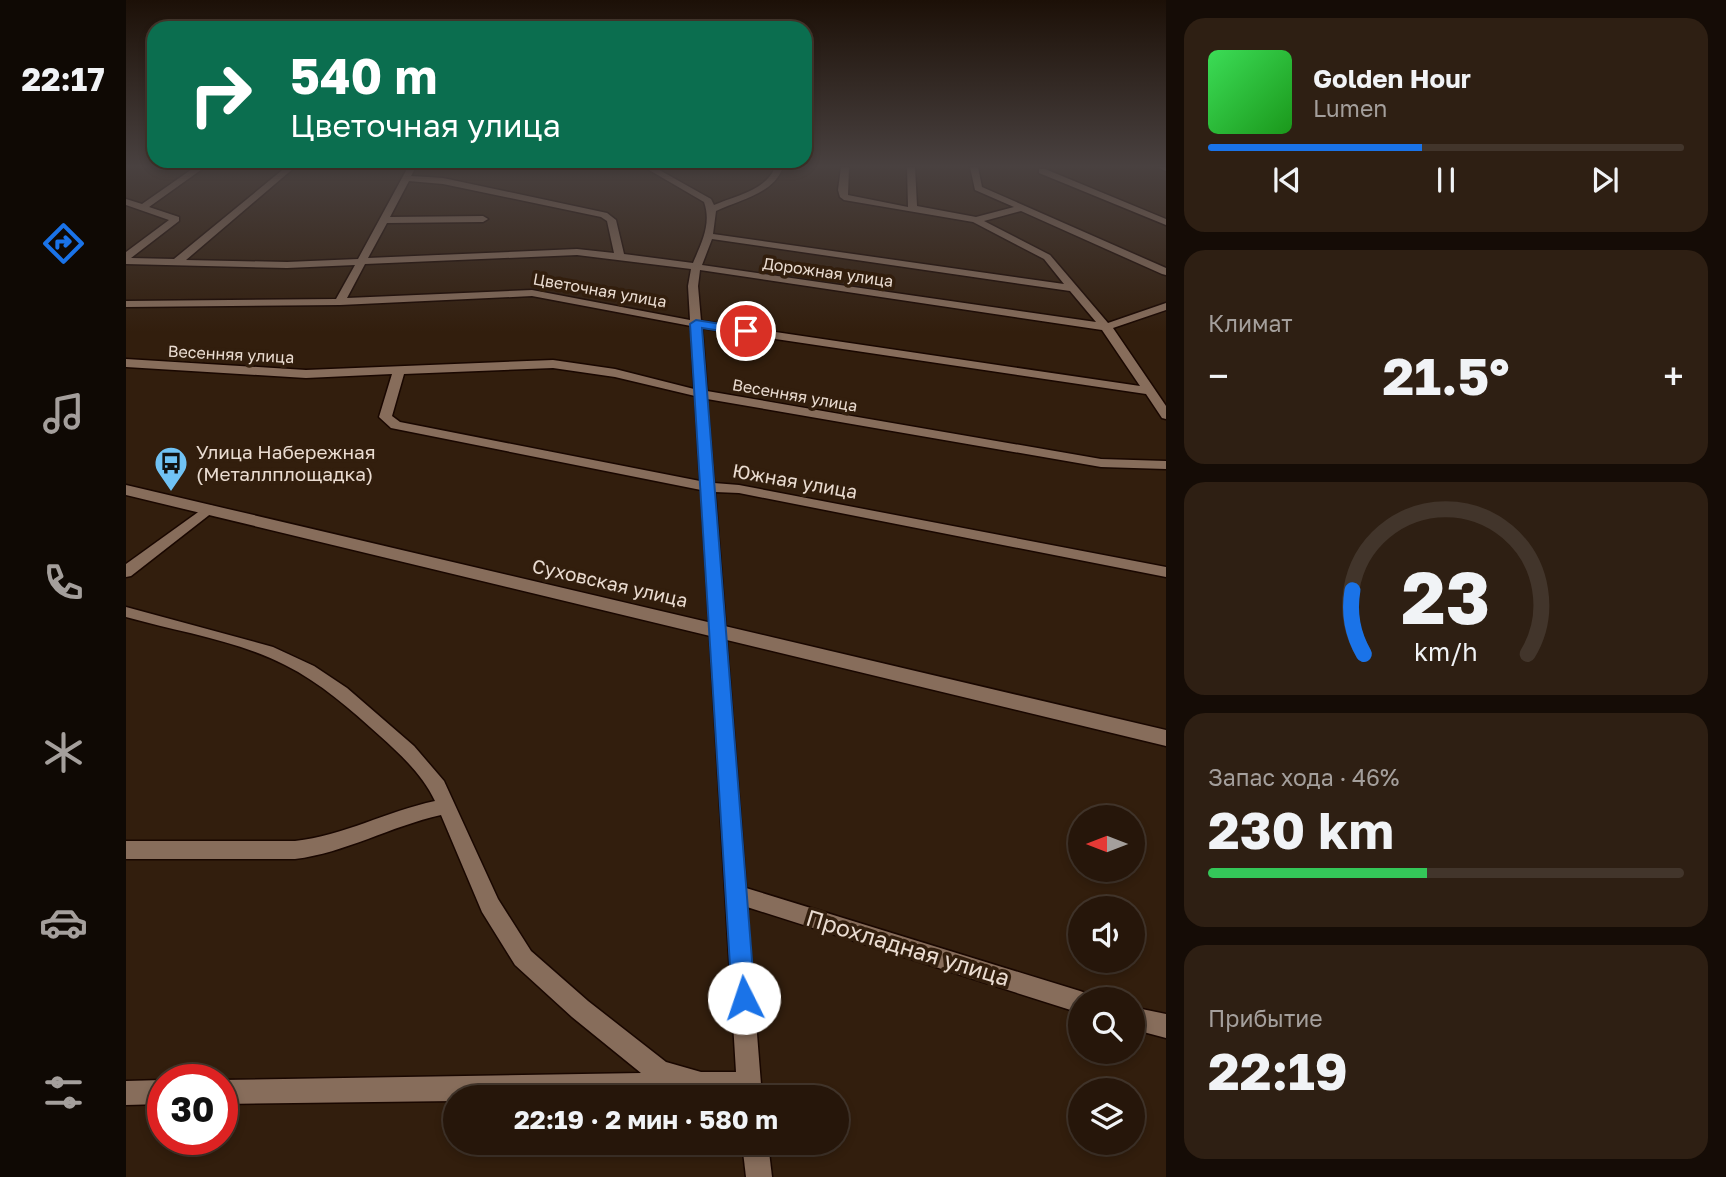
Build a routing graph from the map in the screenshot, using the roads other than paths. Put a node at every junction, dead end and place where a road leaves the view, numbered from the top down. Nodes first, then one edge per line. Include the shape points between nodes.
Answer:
1 (172, 222) edge
2 (225, 222) edge
3 (382, 222) edge
4 (611, 222) edge
5 (711, 222) edge
6 (979, 222) edge
7 (1053, 222) edge
8 (709, 236) junction
9 (127, 256) edge
10 (620, 256) junction
11 (363, 261) junction
12 (176, 263) junction
13 (698, 268) junction
14 (1166, 272) edge
15 (1073, 288) junction
16 (340, 302) junction
17 (126, 304) edge
18 (1166, 306) edge
19 (696, 324) junction
20 (1106, 327) junction
21 (126, 363) edge
22 (398, 371) junction
23 (1147, 391) junction
24 (701, 394) junction
25 (1166, 415) edge
26 (1166, 465) edge
27 (708, 487) junction
28 (126, 490) edge
29 (208, 509) junction
30 (126, 572) edge
31 (1166, 572) edge
32 (126, 612) edge
33 (716, 630) junction
34 (1166, 738) edge
35 (447, 806) junction
36 (126, 850) edge
37 (736, 894) junction
38 (1068, 998) edge
39 (1145, 1021) edge
40 (1166, 1026) edge
41 (701, 1085) edge
42 (749, 1085) edge
43 (443, 1090) edge
44 (147, 1092) edge
45 (238, 1092) edge
46 (126, 1093) edge
47 (756, 1155) edge
48 (759, 1177) edge

1 - 9 street
2 - 12 street
3 - 11 street
4 - 10 street
5 - 8 street
6 - 15 street via 1041,253
7 - 14 street
8 - 13 street
8 - 15 street
9 - 12 street, Дорожная улица
10 - 11 street, Дорожная улица via 577,252
10 - 13 street, Дорожная улица
11 - 12 street, Дорожная улица
11 - 16 street
13 - 19 street via 694,274
13 - 20 street, Дорожная улица
15 - 20 street
16 - 17 street, Цветочная улица
16 - 19 street, Цветочная улица via 532,293
18 - 20 street
19 - 23 street, Цветочная улица
19 - 24 street
20 - 23 street
21 - 22 street, Весенняя улица via 306,374
22 - 24 street, Весенняя улица via 553,364
22 - 27 street, Южная улица via 385,417 396,425
23 - 25 street
24 - 26 street, Весенняя улица via 1101,463
24 - 27 street
27 - 31 street, Южная улица via 739,489
27 - 33 street
28 - 29 street, Суховская улица
29 - 30 street
29 - 33 street, Суховская улица
32 - 35 street via 264,650 307,669 357,704 408,751 443,794
33 - 34 street, Суховская улица
33 - 37 street
35 - 36 street via 405,815 320,847
35 - 41 street via 490,905 523,958 659,1072
37 - 38 street, Прохладная улица
37 - 42 street
39 - 40 street
43 - 45 street
44 - 46 street
47 - 48 street

